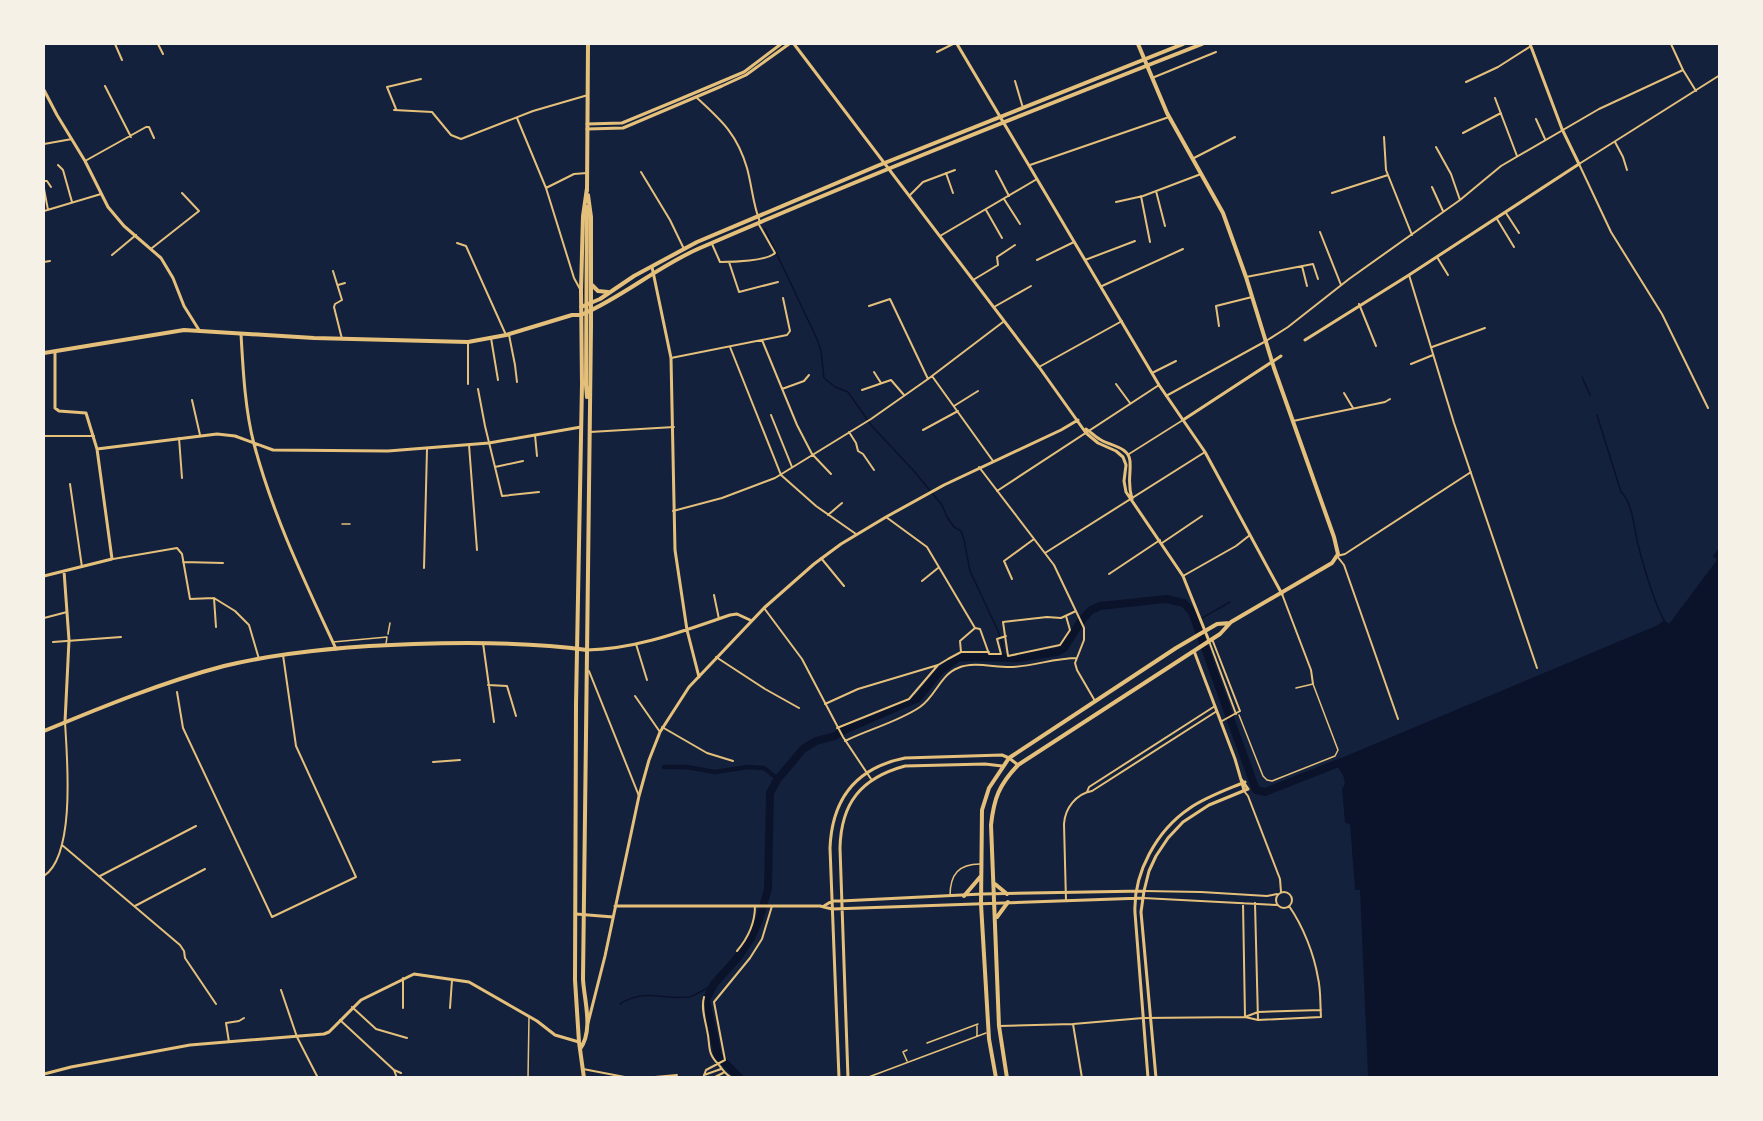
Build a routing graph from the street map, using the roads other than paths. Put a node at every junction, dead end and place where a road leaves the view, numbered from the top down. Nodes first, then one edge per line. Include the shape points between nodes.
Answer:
1 (115, 44) edge
2 (158, 44) edge
3 (588, 44) edge
4 (781, 44) edge
5 (789, 44) edge
6 (794, 44) edge
7 (955, 44) edge
8 (1138, 44) edge
9 (1183, 44) edge
10 (1202, 44) edge
11 (1671, 44) edge
12 (1530, 45) edge
13 (937, 52) dead end
14 (1216, 52) dead end
15 (163, 54) dead end
16 (122, 60) dead end
17 (1145, 60) junction
18 (758, 65) junction
19 (1147, 65) junction
20 (1683, 70) junction
21 (1719, 75) edge
22 (1152, 78) junction
23 (421, 79) dead end
24 (1015, 81) dead end
25 (1466, 82) dead end
26 (105, 86) dead end
27 (712, 88) junction
28 (44, 90) edge
29 (1696, 91) junction
30 (1059, 93) junction
31 (588, 95) junction
32 (696, 97) junction
33 (1495, 98) dead end
34 (1061, 99) junction
35 (663, 108) junction
36 (1023, 108) junction
37 (1501, 113) junction
38 (1001, 117) junction
39 (1169, 117) junction
40 (517, 118) junction
41 (1536, 119) dead end
42 (1004, 123) junction
43 (587, 126) junction
44 (1562, 129) junction
45 (1463, 133) dead end
46 (131, 137) junction
47 (1235, 137) dead end
48 (1384, 137) dead end
49 (154, 138) dead end
50 (72, 139) junction
51 (944, 139) junction
52 (1545, 139) junction
53 (1615, 142) junction
54 (44, 144) edge
55 (946, 146) junction
56 (1436, 147) dead end
57 (1517, 156) junction
58 (1192, 159) junction
59 (85, 161) junction
60 (884, 163) junction
61 (1579, 164) junction
62 (58, 165) dead end
63 (1029, 165) junction
64 (888, 169) junction
65 (955, 170) dead end
66 (1627, 170) dead end
67 (996, 171) dead end
68 (641, 172) dead end
69 (587, 173) junction
70 (946, 173) junction
71 (1201, 174) junction
72 (1388, 175) junction
73 (1037, 179) junction
74 (44, 181) edge
75 (828, 186) junction
76 (51, 187) dead end
77 (1432, 187) dead end
78 (587, 188) junction
79 (44, 189) edge
80 (546, 189) junction
81 (1156, 191) junction
82 (182, 193) dead end
83 (831, 193) junction
84 (953, 193) dead end
85 (1332, 193) dead end
86 (101, 194) junction
87 (909, 195) junction
88 (1009, 196) junction
89 (1141, 196) junction
90 (1004, 199) junction
91 (1460, 200) junction
92 (72, 202) junction
93 (1116, 202) dead end
94 (48, 210) junction
95 (986, 210) junction
96 (44, 211) edge
97 (1443, 211) junction
98 (1505, 211) junction
99 (758, 216) junction
100 (1496, 217) junction
101 (759, 223) junction
102 (1020, 224) dead end
103 (1165, 226) dead end
104 (1320, 232) dead end
105 (1519, 234) dead end
106 (1412, 235) junction
107 (136, 236) junction
108 (940, 236) junction
109 (1002, 238) dead end
110 (1135, 241) dead end
111 (1074, 242) junction
112 (1150, 242) dead end
113 (457, 243) dead end
114 (711, 243) junction
115 (1015, 245) dead end
116 (1514, 247) dead end
117 (152, 248) junction
118 (684, 249) junction
119 (1183, 249) dead end
120 (112, 255) dead end
121 (1437, 256) junction
122 (1037, 260) dead end
123 (1085, 260) junction
124 (50, 261) dead end
125 (44, 262) edge
126 (729, 262) junction
127 (652, 266) junction
128 (1302, 266) junction
129 (333, 271) dead end
130 (653, 273) junction
131 (1409, 275) junction
132 (1448, 275) dead end
133 (1246, 277) junction
134 (1318, 279) dead end
135 (973, 280) junction
136 (778, 282) dead end
137 (345, 283) dead end
138 (591, 283) junction
139 (338, 285) junction
140 (1341, 285) junction
141 (1031, 286) dead end
142 (1102, 286) junction
143 (1308, 286) dead end
144 (581, 290) junction
145 (612, 291) junction
146 (1252, 297) junction
147 (783, 298) dead end
148 (591, 304) junction
149 (603, 304) junction
150 (1359, 304) junction
151 (869, 306) dead end
152 (581, 307) junction
153 (994, 307) junction
154 (591, 311) junction
155 (572, 315) junction
156 (581, 315) junction
157 (1004, 321) junction
158 (1122, 321) junction
159 (591, 324) junction
160 (582, 326) junction
161 (1219, 326) dead end
162 (1485, 328) dead end
163 (199, 330) junction
164 (241, 334) junction
165 (507, 334) junction
166 (491, 338) junction
167 (342, 339) junction
168 (762, 340) junction
169 (1305, 340) dead end
170 (1266, 341) junction
171 (468, 342) junction
172 (1376, 346) dead end
173 (730, 347) junction
174 (1431, 347) junction
175 (54, 352) junction
176 (44, 353) edge
177 (1434, 355) junction
178 (1281, 356) dead end
179 (671, 358) junction
180 (1272, 361) junction
181 (1176, 362) dead end
182 (1411, 364) dead end
183 (1040, 367) junction
184 (874, 372) dead end
185 (1152, 373) junction
186 (809, 375) dead end
187 (932, 376) junction
188 (498, 380) dead end
189 (928, 380) junction
190 (517, 382) dead end
191 (586, 382) junction
192 (881, 383) junction
193 (468, 384) dead end
194 (1116, 384) dead end
195 (1159, 385) junction
196 (478, 389) dead end
197 (782, 389) junction
198 (862, 390) dead end
199 (978, 391) dead end
200 (1344, 393) dead end
201 (904, 395) junction
202 (1166, 396) junction
203 (1390, 399) dead end
204 (192, 400) dead end
205 (1130, 403) junction
206 (954, 406) junction
207 (1353, 408) junction
208 (1708, 408) dead end
209 (958, 411) junction
210 (581, 412) junction
211 (589, 413) junction
212 (771, 415) dead end
213 (1078, 420) junction
214 (1183, 420) junction
215 (1293, 421) junction
216 (674, 427) junction
217 (581, 428) junction
218 (923, 430) dead end
219 (1087, 431) junction
220 (590, 432) junction
221 (849, 432) junction
222 (200, 435) junction
223 (535, 435) junction
224 (44, 436) edge
225 (94, 436) junction
226 (179, 438) junction
227 (254, 443) junction
228 (489, 443) junction
229 (469, 445) junction
230 (97, 449) junction
231 (427, 449) junction
232 (1117, 449) junction
233 (1205, 452) junction
234 (812, 454) junction
235 (1128, 454) junction
236 (537, 456) dead end
237 (1123, 457) junction
238 (522, 461) dead end
239 (993, 461) junction
240 (495, 467) junction
241 (792, 467) junction
242 (979, 467) junction
243 (874, 470) dead end
244 (1471, 472) junction
245 (831, 474) dead end
246 (781, 475) junction
247 (182, 478) dead end
248 (70, 484) dead end
249 (997, 491) junction
250 (539, 492) dead end
251 (1132, 498) junction
252 (842, 503) dead end
253 (673, 512) junction
254 (828, 515) junction
255 (886, 516) junction
256 (1202, 516) dead end
257 (280, 524) junction
258 (287, 524) dead end
259 (342, 524) dead end
260 (350, 524) dead end
261 (856, 534) junction
262 (1250, 535) junction
263 (1034, 539) junction
264 (1161, 541) junction
265 (477, 550) dead end
266 (1045, 553) junction
267 (1337, 556) junction
268 (821, 558) junction
269 (112, 559) junction
270 (183, 562) junction
271 (223, 563) dead end
272 (82, 567) junction
273 (424, 568) dead end
274 (938, 568) junction
275 (64, 571) junction
276 (1109, 574) dead end
277 (44, 576) edge
278 (1183, 576) junction
279 (1012, 579) dead end
280 (922, 581) dead end
281 (844, 586) dead end
282 (1282, 594) junction
283 (714, 595) dead end
284 (214, 598) junction
285 (764, 608) junction
286 (1076, 611) junction
287 (67, 612) junction
288 (1066, 616) junction
289 (44, 618) edge
290 (719, 619) junction
291 (750, 620) junction
292 (1231, 622) junction
293 (390, 623) dead end
294 (216, 627) dead end
295 (975, 628) junction
296 (1205, 629) junction
297 (687, 630) junction
298 (388, 634) dead end
299 (1005, 636) junction
300 (122, 637) dead end
301 (69, 640) junction
302 (1209, 641) junction
303 (52, 642) dead end
304 (333, 642) junction
305 (483, 643) junction
306 (636, 644) junction
307 (385, 645) junction
308 (336, 649) junction
309 (578, 649) junction
310 (587, 650) junction
311 (989, 651) junction
312 (1194, 651) junction
313 (961, 652) junction
314 (283, 655) junction
315 (716, 657) junction
316 (1077, 658) junction
317 (259, 659) junction
318 (938, 665) junction
319 (586, 666) junction
320 (1537, 669) dead end
321 (699, 677) junction
322 (646, 680) dead end
323 (1313, 684) junction
324 (488, 685) junction
325 (1296, 688) dead end
326 (177, 692) dead end
327 (635, 696) dead end
328 (1095, 701) junction
329 (825, 704) junction
330 (1215, 706) junction
331 (799, 708) dead end
332 (1217, 711) junction
333 (1236, 715) junction
334 (516, 716) dead end
335 (1398, 719) dead end
336 (1221, 721) junction
337 (65, 722) junction
338 (494, 722) dead end
339 (663, 727) junction
340 (838, 729) junction
341 (44, 731) edge
342 (660, 732) junction
343 (844, 739) junction
344 (1009, 758) junction
345 (460, 760) dead end
346 (733, 760) dead end
347 (433, 762) dead end
348 (1018, 765) junction
349 (1002, 766) junction
350 (867, 772) junction
351 (871, 779) junction
352 (1243, 783) junction
353 (1246, 790) junction
354 (1087, 792) junction
355 (639, 796) junction
356 (196, 826) dead end
357 (62, 845) junction
358 (981, 864) junction
359 (205, 869) dead end
360 (44, 876) edge
361 (100, 876) junction
362 (981, 876) junction
363 (995, 884) junction
364 (1136, 890) junction
365 (1144, 891) junction
366 (1066, 893) junction
367 (1279, 893) junction
368 (982, 894) junction
369 (995, 894) junction
370 (1007, 894) junction
371 (950, 896) junction
372 (964, 896) junction
373 (894, 898) junction
374 (1135, 898) junction
375 (1143, 898) junction
376 (832, 901) junction
377 (841, 901) junction
378 (1066, 901) junction
379 (1008, 902) junction
380 (995, 903) junction
381 (1243, 903) junction
382 (1255, 903) junction
383 (981, 904) junction
384 (1277, 905) junction
385 (135, 906) junction
386 (615, 906) junction
387 (757, 906) junction
388 (771, 906) junction
389 (824, 906) junction
390 (1289, 906) junction
391 (894, 907) junction
392 (832, 909) junction
393 (841, 909) junction
394 (576, 914) junction
395 (585, 915) junction
396 (613, 917) junction
397 (996, 921) junction
398 (737, 951) dead end
399 (403, 978) junction
400 (452, 980) junction
401 (281, 990) dead end
402 (704, 997) dead end
403 (216, 1004) dead end
404 (352, 1007) junction
405 (403, 1008) dead end
406 (450, 1008) dead end
407 (1321, 1010) junction
408 (1258, 1012) junction
409 (529, 1016) junction
410 (1245, 1017) junction
411 (244, 1018) dead end
412 (1143, 1018) junction
413 (1151, 1018) junction
414 (340, 1020) junction
415 (1258, 1020) junction
416 (1073, 1024) junction
417 (587, 1025) junction
418 (999, 1026) junction
419 (989, 1032) junction
420 (297, 1037) junction
421 (977, 1037) junction
422 (408, 1038) dead end
423 (229, 1042) junction
424 (579, 1042) junction
425 (927, 1043) dead end
426 (580, 1049) junction
427 (908, 1050) dead end
428 (907, 1062) junction
429 (721, 1063) junction
430 (583, 1069) junction
431 (721, 1069) junction
432 (394, 1070) junction
433 (723, 1072) junction
434 (401, 1073) dead end
435 (44, 1074) edge
436 (677, 1075) dead end
437 (704, 1076) edge
438 (318, 1077) edge
439 (397, 1077) edge
440 (528, 1077) edge
441 (584, 1077) edge
442 (630, 1077) edge
443 (644, 1077) edge
444 (713, 1077) edge
445 (727, 1077) edge
446 (733, 1077) edge
447 (839, 1077) edge
448 (848, 1077) edge
449 (866, 1077) edge
450 (996, 1077) edge
451 (1007, 1077) edge
452 (1082, 1077) edge
453 (1148, 1077) edge
454 (1156, 1077) edge

1 - 16 street
2 - 15 street
3 - 31 main road
4 - 18 street
5 - 18 street
6 - 60 street
7 - 13 street
7 - 38 street
8 - 17 main road
9 - 17 main road
10 - 19 main road
11 - 20 street
12 - 25 street via 1498,68
12 - 44 street
14 - 22 street
17 - 19 main road
17 - 30 main road
18 - 27 street
19 - 22 main road
19 - 34 main road
20 - 29 street
20 - 44 street
21 - 29 street
22 - 39 main road
23 - 40 street via 387,87 395,110 432,112 451,135 461,140
24 - 36 street
26 - 46 street
27 - 32 street
27 - 35 street
28 - 50 street
29 - 53 street
30 - 34 main road
30 - 36 main road
31 - 40 street
31 - 43 main road
32 - 35 street
32 - 99 street via 734,136 747,167
33 - 37 street
34 - 42 main road
35 - 43 street via 622,123
36 - 38 main road
37 - 45 street
37 - 57 street
38 - 42 street
38 - 51 main road
39 - 58 main road
39 - 63 street
40 - 80 street
41 - 52 street
42 - 55 main road
42 - 63 street
43 - 69 main road
44 - 52 street
44 - 61 street
46 - 49 street via 148,126
46 - 59 street
47 - 58 street
48 - 72 street
50 - 54 street
50 - 59 street
51 - 55 main road
51 - 60 main road
52 - 57 street
53 - 61 street
53 - 66 street
55 - 64 main road
56 - 91 street
57 - 91 street
58 - 71 main road
59 - 86 street
60 - 64 street
60 - 75 main road
61 - 98 street
61 - 208 street via 1611,232 1662,314
62 - 92 street
63 - 73 street
64 - 83 main road
64 - 87 street
65 - 70 street
67 - 88 street
68 - 118 street
69 - 78 main road
69 - 80 street via 574,174
70 - 84 street
70 - 87 street via 923,182
71 - 81 street
71 - 133 main road via 1223,212
72 - 85 street
72 - 106 street
73 - 88 street
73 - 111 street
74 - 76 street
75 - 83 main road
75 - 99 main road
77 - 97 street
78 - 138 main road
78 - 144 main road
78 - 191 main road
79 - 94 street
80 - 144 street
81 - 89 street
81 - 103 street
82 - 117 street via 199,211
83 - 101 main road
86 - 92 street
86 - 107 street
87 - 108 street
88 - 90 street
89 - 93 street
89 - 112 street
90 - 95 street
90 - 102 street
91 - 97 street
92 - 94 street
94 - 96 street
95 - 108 street
95 - 109 street
97 - 106 street
98 - 100 street
98 - 105 street
99 - 101 street
99 - 118 main road
100 - 116 street
100 - 121 street
101 - 114 main road
101 - 126 street via 774,255
104 - 140 street
106 - 140 street
107 - 117 street
107 - 120 street
108 - 135 street
110 - 123 street
111 - 122 street
111 - 123 street
113 - 165 street via 466,246
114 - 126 street via 720,262
114 - 130 main road
115 - 135 street via 997,257 998,265
117 - 163 street via 166,265
118 - 127 main road
119 - 142 street
121 - 131 street
121 - 132 street
123 - 142 street
124 - 125 street
126 - 136 street via 739,292
127 - 130 street
127 - 145 main road
128 - 133 street
128 - 134 street via 1313,264
128 - 143 street
129 - 139 street
130 - 149 main road
130 - 179 street
131 - 150 street
131 - 174 street
133 - 146 main road
135 - 153 street
137 - 139 street
138 - 145 main road via 600,291
138 - 148 main road
139 - 167 street via 342,302 334,307
140 - 170 street
141 - 153 street
142 - 158 street
144 - 152 main road
145 - 148 main road
146 - 161 street via 1216,306
146 - 170 main road
147 - 168 street via 789,333
148 - 152 main road
148 - 154 main road
149 - 154 main road
149 - 159 main road
150 - 169 street
150 - 172 street
151 - 189 street via 890,299
152 - 155 main road
152 - 156 main road
153 - 157 street
154 - 156 main road
154 - 159 main road
155 - 156 main road
155 - 165 main road
156 - 160 main road
157 - 183 street
157 - 187 street
158 - 183 street
158 - 185 street
159 - 160 main road
159 - 211 main road
160 - 210 main road
162 - 174 street
163 - 164 main road
163 - 175 main road via 172,331
164 - 167 main road
164 - 227 street
165 - 166 main road
165 - 190 street
166 - 171 main road
166 - 188 street
167 - 171 main road
168 - 173 street
168 - 197 street
170 - 180 main road
170 - 202 street
171 - 193 street
173 - 179 street
173 - 246 street
174 - 177 street
175 - 176 main road
175 - 225 street via 55,408 86,413
177 - 182 street
177 - 244 street
178 - 180 street
179 - 216 street
180 - 214 street
180 - 215 main road
181 - 185 street
183 - 213 street
184 - 192 street
185 - 195 street
186 - 197 street via 804,381
187 - 189 street
187 - 206 street
189 - 201 street
191 - 210 main road
191 - 211 main road
192 - 198 street
192 - 201 street via 891,380
194 - 205 street
195 - 202 street
195 - 205 street
196 - 228 street
197 - 234 street
199 - 206 street
200 - 207 street
201 - 221 street
202 - 214 street
203 - 207 street
204 - 222 street
205 - 219 street
206 - 209 street
207 - 215 street
209 - 218 street
209 - 239 street
210 - 217 main road
211 - 220 main road
212 - 241 street
213 - 219 street
213 - 239 street
214 - 233 street
214 - 235 street
215 - 267 main road via 1338,549
216 - 220 street
216 - 253 street
217 - 223 street
217 - 309 main road
219 - 232 street
219 - 249 street
220 - 310 main road
221 - 234 street
221 - 243 street
222 - 226 street
222 - 227 street via 236,436
223 - 228 street
223 - 236 street
224 - 225 street
225 - 230 street
226 - 230 street
226 - 247 street
227 - 231 street via 291,452
227 - 257 street
228 - 229 street
228 - 240 street
229 - 231 street
229 - 265 street
230 - 269 street
231 - 273 street
232 - 235 street
232 - 237 street
233 - 251 street
233 - 262 street
234 - 241 street
234 - 245 street
235 - 237 street
235 - 251 street
237 - 251 street via 1124,486
238 - 240 street
239 - 242 street
240 - 250 street via 502,496
241 - 246 street
242 - 249 street
242 - 255 street
244 - 267 street
244 - 320 street
246 - 253 street
246 - 254 street
248 - 272 street
249 - 263 street
251 - 264 street
251 - 266 street
252 - 254 street
253 - 297 street
254 - 261 street
255 - 261 street
255 - 274 street via 927,547
256 - 264 street
257 - 258 street
257 - 304 street
259 - 260 street
261 - 268 street
262 - 278 street
262 - 282 street
263 - 266 street
263 - 279 street via 1004,561
264 - 276 street
264 - 278 street
266 - 286 street
267 - 282 main road
267 - 335 street via 1344,566
268 - 281 street
268 - 285 street
269 - 270 street via 175,548 182,554
269 - 272 street
270 - 271 street
270 - 284 street via 190,599
272 - 275 street
274 - 280 street
274 - 295 street
275 - 277 street
275 - 287 street
278 - 296 street
282 - 292 main road
282 - 323 street
283 - 290 street
284 - 294 street
284 - 317 street via 248,623
285 - 291 street
285 - 329 street via 802,659
286 - 288 street
286 - 316 street via 1083,625 1084,640
287 - 289 street
287 - 301 street
288 - 299 street via 1003,622
288 - 299 street via 1070,630 1055,647 1008,656
290 - 291 street via 737,614
290 - 297 street
291 - 315 street
292 - 296 main road
292 - 302 main road
293 - 298 street
295 - 311 street via 980,628
295 - 313 street via 960,641
296 - 302 street
296 - 328 main road
297 - 306 street
297 - 321 street
299 - 311 street via 998,638 1001,654
300 - 301 street
301 - 303 street
301 - 337 street
302 - 312 main road
302 - 333 street
302 - 333 street via 1240,711
304 - 307 street via 387,638
304 - 308 street
305 - 307 main road
305 - 309 main road via 515,642
305 - 324 street
306 - 310 street via 612,650
306 - 322 street
307 - 308 main road
308 - 314 main road
309 - 310 main road
309 - 394 main road
310 - 319 main road
311 - 313 street
312 - 330 street
312 - 348 main road
313 - 318 street
314 - 317 main road
314 - 326 street via 296,746 356,877 272,917 183,728
315 - 321 street
315 - 331 street
316 - 328 street via 1077,670
316 - 343 street via 1012,667 965,666 947,674 913,712
317 - 337 main road via 201,673
318 - 329 street via 858,689
318 - 340 street via 909,699
319 - 355 street
319 - 395 main road
321 - 339 street via 678,701
323 - 325 street
323 - 333 street via 1338,752 1335,756 1267,780
324 - 334 street via 507,686
324 - 338 street
327 - 342 street
328 - 344 main road
329 - 340 street
330 - 332 street
330 - 354 street via 1089,787
332 - 336 street
332 - 354 street
333 - 336 street
336 - 352 street
337 - 341 main road
337 - 357 street via 66,828
339 - 342 street
339 - 346 street via 707,753
340 - 343 street
342 - 355 street
343 - 350 street
344 - 348 street
344 - 349 main road
344 - 350 street via 904,758
345 - 347 street
348 - 363 main road via 998,791 993,806
349 - 351 street via 904,766
349 - 358 main road via 988,788 982,810
350 - 351 street
350 - 376 street via 844,795 833,819
351 - 377 street via 852,800 842,822
352 - 353 street
352 - 364 street via 1198,804 1170,826 1150,853
353 - 365 street via 1209,805 1183,822 1156,856
353 - 367 street via 1280,879
354 - 366 street via 1070,805 1064,819
355 - 386 street
356 - 361 street
357 - 360 street
357 - 361 street
358 - 362 main road
358 - 371 street via 967,865 955,873
359 - 385 street
361 - 385 street
362 - 368 main road
362 - 372 main road
363 - 369 main road
363 - 370 main road
364 - 365 street
364 - 366 street
364 - 374 street
365 - 367 street via 1267,896
365 - 375 street
366 - 370 street
366 - 378 street
367 - 384 street
367 - 390 street via 1291,896
368 - 369 street
368 - 372 street
368 - 383 main road
369 - 370 street
369 - 380 main road
371 - 372 street
371 - 373 street
373 - 377 street
373 - 391 street
374 - 375 street
374 - 378 street
374 - 412 street
375 - 381 street
375 - 413 street
376 - 377 street
376 - 389 street
376 - 392 street
377 - 393 street
378 - 379 street
379 - 380 street
379 - 397 main road
380 - 383 street
380 - 397 main road
381 - 382 street
381 - 410 street
382 - 384 street
382 - 408 street
383 - 391 street
383 - 419 main road
384 - 390 street
385 - 403 street via 180,945
386 - 387 street
386 - 396 street
387 - 388 street
387 - 398 street via 748,938
388 - 389 street
388 - 429 street via 762,939 714,1002
389 - 392 street
390 - 407 street via 1316,967
391 - 393 street
392 - 393 street
392 - 447 street
393 - 448 street
394 - 395 street
394 - 424 main road
395 - 396 street
395 - 417 main road
396 - 417 street
397 - 418 main road
399 - 400 street via 414,974
399 - 404 street
399 - 405 street
400 - 406 street
400 - 409 street via 472,983
401 - 420 street
402 - 429 street via 708,1049 715,1063
404 - 414 street
404 - 422 street via 376,1029
407 - 408 street
407 - 415 street via 1321,1017
408 - 410 street
408 - 415 street
409 - 424 street via 555,1035
409 - 440 street
410 - 413 street
410 - 415 street
411 - 423 street via 226,1023
412 - 413 street
412 - 416 street
412 - 453 street
413 - 454 street
414 - 420 street via 327,1033
414 - 432 street
416 - 418 street
416 - 452 street
417 - 426 main road via 585,1043
418 - 451 main road
419 - 421 street
419 - 450 main road
420 - 423 street
420 - 438 street
421 - 425 street via 978,1024
421 - 428 street
423 - 435 street via 159,1050
424 - 426 main road
426 - 430 main road
427 - 428 street via 903,1052
428 - 449 street
429 - 431 street
429 - 437 street via 706,1070
430 - 441 main road
430 - 442 street
431 - 433 street
431 - 437 street
432 - 434 street
432 - 439 street
433 - 444 street
433 - 445 street
436 - 443 street
445 - 446 street

